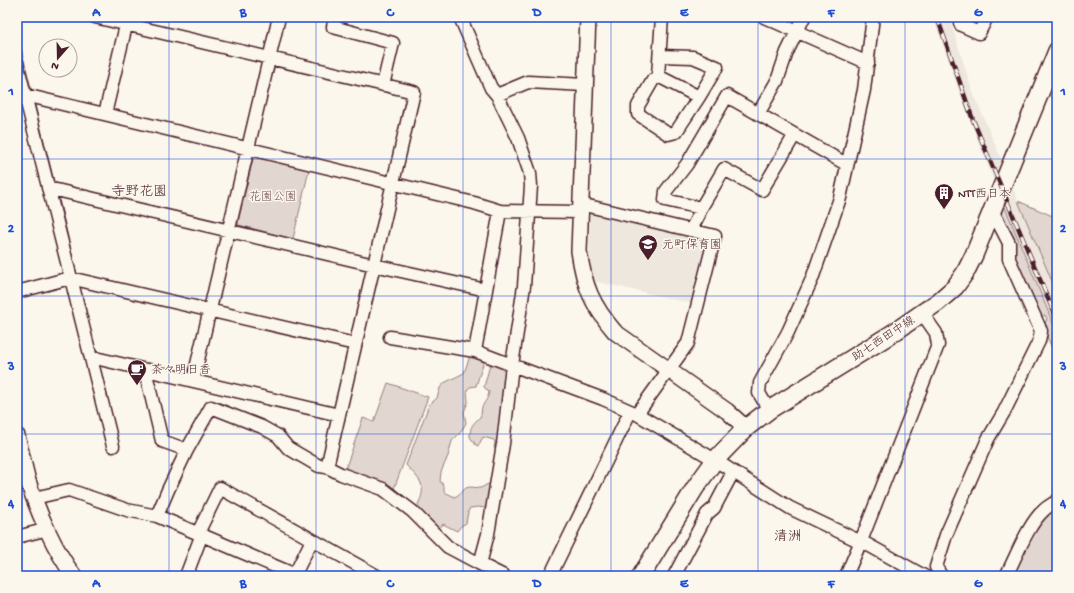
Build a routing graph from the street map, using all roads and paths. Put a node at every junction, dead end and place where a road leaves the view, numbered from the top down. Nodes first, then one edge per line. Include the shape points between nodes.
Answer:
1 (95, 17) edge
2 (279, 17) edge
3 (335, 17) edge
4 (460, 17) edge
5 (588, 17) edge
6 (662, 17) edge
7 (764, 17) edge
8 (804, 17) edge
9 (873, 17) edge
10 (961, 17) edge
11 (986, 17) edge
12 (127, 21) edge
13 (797, 32) junction
14 (1057, 51) edge
15 (660, 56) junction
16 (270, 58) junction
17 (17, 63) edge
18 (868, 63) junction
19 (658, 76) junction
20 (383, 85) junction
21 (585, 85) junction
22 (497, 95) junction
23 (21, 97) edge
24 (699, 97) junction
25 (105, 114) junction
26 (758, 114) junction
27 (794, 136) junction
28 (248, 149) junction
29 (846, 164) junction
30 (393, 184) junction
31 (48, 188) junction
32 (580, 208) junction
33 (701, 208) junction
34 (530, 211) junction
35 (500, 212) junction
36 (993, 212) junction
37 (691, 230) junction
38 (229, 232) junction
39 (374, 265) junction
40 (70, 278) junction
41 (486, 290) junction
42 (17, 292) edge
43 (210, 311) junction
44 (922, 312) junction
45 (390, 337) dead end
46 (355, 344) junction
47 (475, 352) junction
48 (91, 357) junction
49 (512, 365) junction
50 (150, 370) junction
51 (669, 370) junction
52 (193, 380) junction
53 (769, 410) junction
54 (634, 413) junction
55 (339, 415) junction
56 (746, 428) junction
57 (17, 436) edge
58 (113, 446) dead end
59 (187, 450) junction
60 (715, 460) junction
61 (327, 467) junction
62 (733, 472) junction
63 (34, 498) junction
64 (1057, 501) edge
65 (157, 516) junction
66 (48, 529) junction
67 (200, 534) junction
68 (17, 537) edge
69 (312, 540) junction
70 (861, 541) junction
71 (480, 564) junction
72 (74, 576) edge
73 (186, 576) edge
74 (296, 576) edge
75 (377, 576) edge
76 (504, 576) edge
77 (550, 576) edge
78 (641, 576) edge
79 (674, 576) edge
80 (846, 576) edge
81 (924, 576) edge
82 (940, 576) edge
83 (1006, 576) edge

1 - 12 street
2 - 16 street
3 - 20 street via 333,27 393,42
4 - 22 street via 491,88
5 - 21 street
6 - 15 street
7 - 13 street
8 - 13 street
9 - 18 street
10 - 11 street via 961,25 978,33
12 - 16 street
12 - 25 street
13 - 18 street
13 - 26 street via 777,81
14 - 36 main road, 助七西田中線
15 - 19 street
15 - 24 street via 693,57 717,67
16 - 20 street
16 - 28 street
17 - 23 street
18 - 29 street via 860,112
19 - 24 street
19 - 24 street via 638,106 638,114 668,134 676,132
20 - 30 street via 414,92
21 - 22 street via 528,82
21 - 32 street
22 - 34 street via 518,138 530,174
23 - 25 street
23 - 31 street
25 - 28 street
26 - 27 street
26 - 33 street via 727,96 687,164 666,191 665,200
27 - 29 street
27 - 33 street via 762,190 724,169
28 - 30 street
28 - 38 street
29 - 53 street via 840,198 812,279 788,332 760,383 759,393
30 - 35 street via 474,203
30 - 39 street
31 - 38 street
31 - 40 street
32 - 34 street
32 - 37 street
32 - 51 street via 579,251 582,273 600,315 615,332
33 - 37 street
34 - 35 street
34 - 49 street via 524,286
35 - 41 street
36 - 44 main road, 助七西田中線 via 965,273 938,302
36 - 82 street via 1008,243 1009,259 1041,331 1039,341 988,439 946,535 936,567
37 - 51 street via 715,236 688,343
38 - 39 street
38 - 43 street
39 - 41 street
39 - 46 street
40 - 42 street
40 - 43 street
40 - 48 street
41 - 47 street
43 - 46 street
43 - 52 street
44 - 53 main road, 助七西田中線 via 893,333
44 - 70 street via 936,333 938,345
45 - 47 street
46 - 55 street
47 - 49 street
48 - 50 street
48 - 58 street
49 - 54 street
49 - 71 street via 503,444 488,534
50 - 52 street
50 - 59 street via 147,378 162,441
51 - 54 street
51 - 56 street via 727,410
52 - 55 street
53 - 56 main road, 助七西田中線
54 - 60 street
54 - 77 street
55 - 61 street
56 - 60 main road, 助七西田中線
57 - 63 street
59 - 61 street via 211,407 262,427 278,436 288,448 319,466
59 - 65 street
60 - 62 street
60 - 78 main road, 助七西田中線
61 - 71 street via 382,489 412,511 448,547
62 - 70 street via 790,508
62 - 79 street
63 - 65 street via 69,490 127,510
63 - 66 street
64 - 83 street via 1038,516 1025,536
65 - 67 street
66 - 68 street
66 - 72 street
67 - 69 street via 220,488
67 - 73 street
67 - 74 street
69 - 74 street
69 - 75 street
70 - 80 street
70 - 81 street
71 - 76 street

